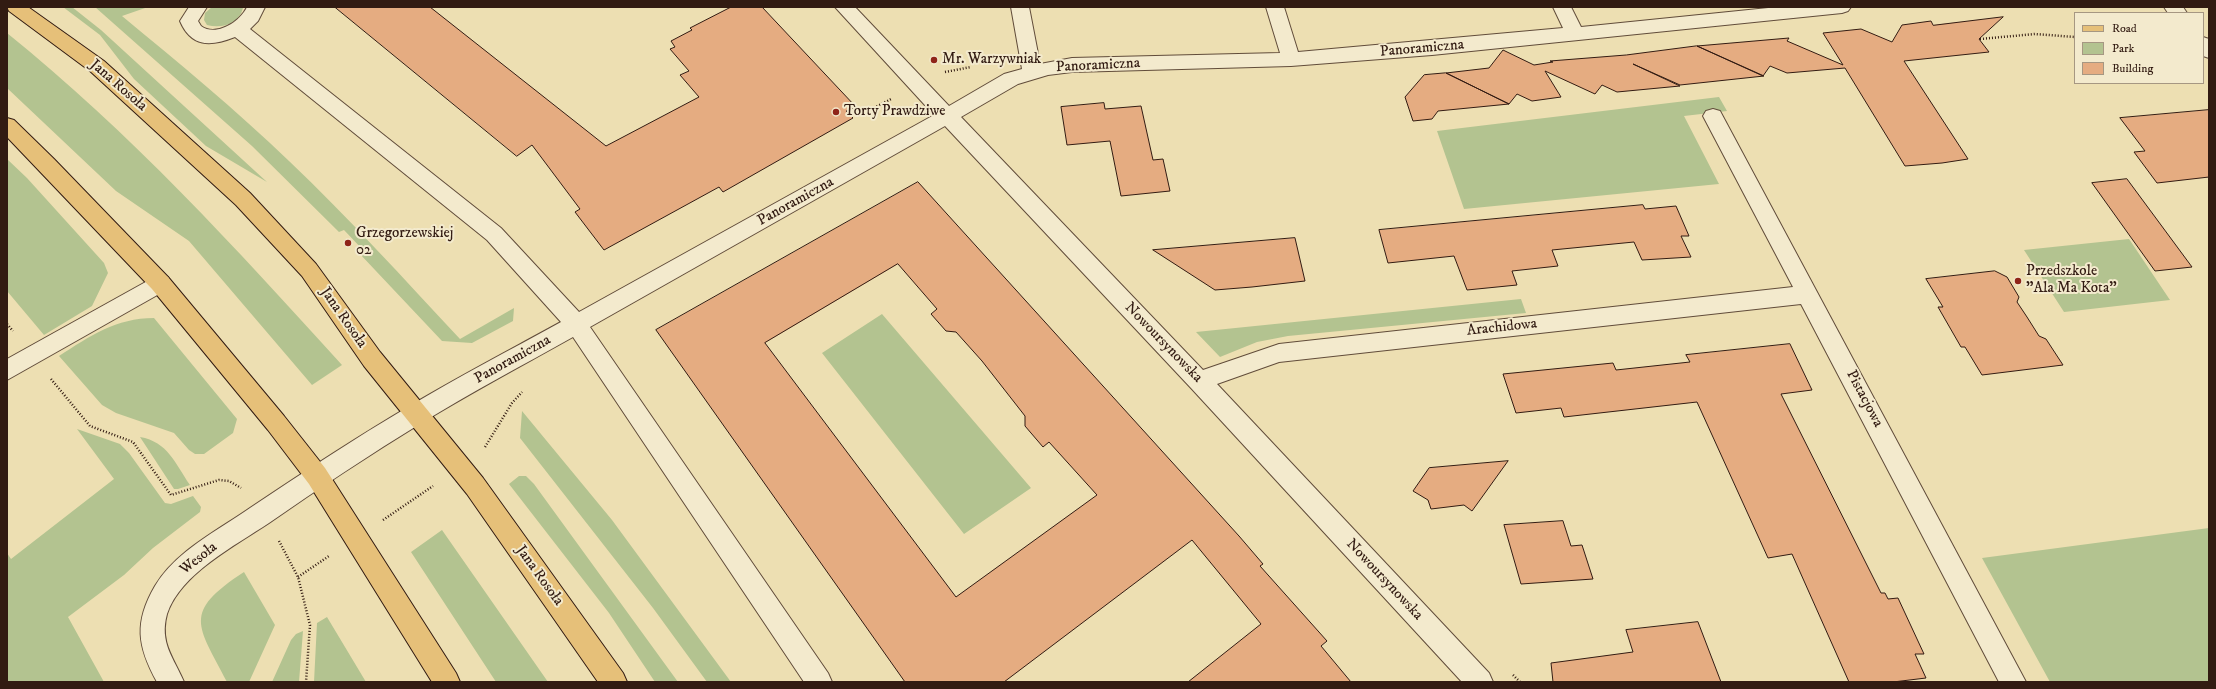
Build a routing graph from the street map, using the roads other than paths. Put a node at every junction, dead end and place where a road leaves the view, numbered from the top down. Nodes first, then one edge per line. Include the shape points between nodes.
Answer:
1 (15, 7) edge
2 (198, 7) edge
3 (256, 7) edge
4 (844, 7) edge
5 (1020, 7) edge
6 (1275, 7) edge
7 (1562, 7) edge
8 (1842, 8) edge
9 (238, 30) junction
10 (1575, 34) junction
11 (1291, 59) junction
12 (1032, 73) junction
13 (947, 115) junction
14 (1713, 116) dead end
15 (7, 125) edge
16 (160, 283) junction
17 (1808, 294) junction
18 (576, 324) junction
19 (7, 370) edge
20 (1199, 381) junction
21 (416, 414) junction
22 (318, 476) junction
23 (171, 682) edge
24 (447, 682) edge
25 (614, 682) edge
26 (819, 682) edge
27 (1480, 682) edge
28 (2014, 682) edge

1 - 21 main road, Jana Rosoła via 97,66 243,199 309,270 372,359
2 - 9 street via 189,21 190,28 195,33 215,36
3 - 9 street via 254,15
4 - 13 street, Nowoursynowska
5 - 12 street
6 - 11 street
7 - 10 street
8 - 10 street, Panoramiczna
9 - 18 street via 494,234
10 - 11 street, Panoramiczna
11 - 12 street, Panoramiczna via 1072,65
12 - 13 street, Panoramiczna via 1011,80
13 - 18 street, Panoramiczna
13 - 20 street, Nowoursynowska
14 - 17 street, Pistacjowa
15 - 16 main road
16 - 19 street
16 - 22 main road
17 - 20 street, Arachidowa via 1279,353
17 - 28 street, Pistacjowa
18 - 21 street, Panoramiczna
18 - 26 street
20 - 27 street, Nowoursynowska
21 - 22 street, Panoramiczna
21 - 25 main road, Jana Rosoła via 475,486
22 - 23 street, Wesoła via 189,564 170,584 156,610 152,640
22 - 24 main road

